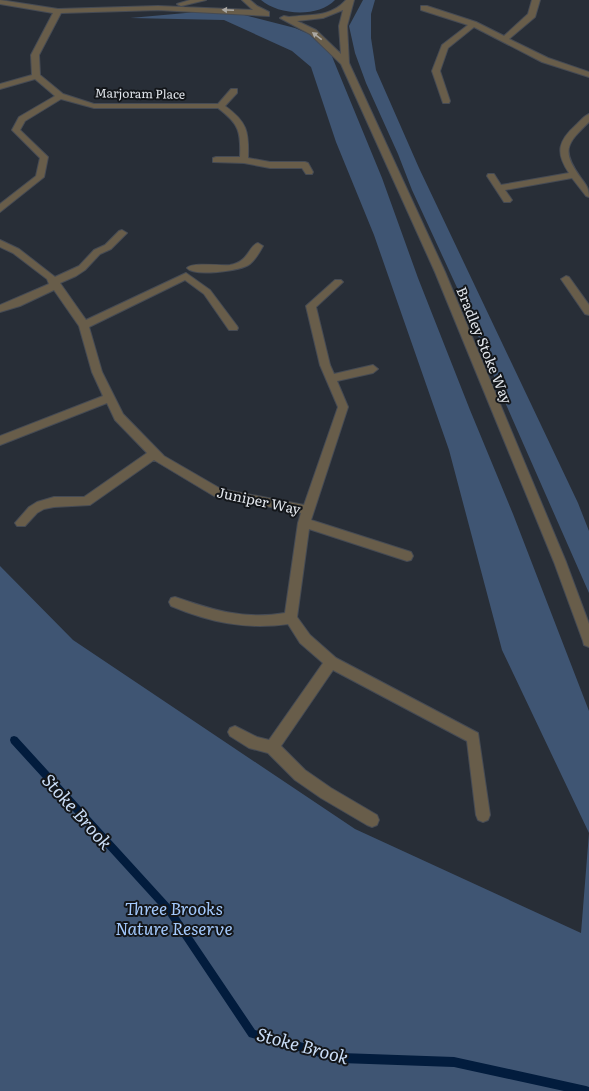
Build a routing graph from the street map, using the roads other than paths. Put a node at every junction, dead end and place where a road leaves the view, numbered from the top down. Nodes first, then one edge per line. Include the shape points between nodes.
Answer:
1 (202, 0) edge
2 (246, 0) edge
3 (536, 0) edge
4 (350, 1) edge
5 (0, 2) edge
6 (158, 8) junction
7 (424, 8) dead end
8 (58, 11) junction
9 (275, 16) junction
10 (473, 24) junction
11 (504, 39) junction
12 (345, 63) junction
13 (589, 74) edge
14 (36, 76) junction
15 (0, 87) edge
16 (234, 91) dead end
17 (60, 96) junction
18 (446, 101) dead end
19 (220, 106) junction
20 (589, 117) edge
21 (216, 160) dead end
22 (244, 160) junction
23 (308, 172) dead end
24 (575, 175) junction
25 (491, 176) dead end
26 (498, 188) junction
27 (589, 194) edge
28 (507, 200) dead end
29 (0, 209) edge
30 (122, 233) dead end
31 (0, 243) edge
32 (258, 246) dead end
33 (192, 268) junction
34 (566, 279) dead end
35 (338, 282) dead end
36 (54, 284) junction
37 (584, 296) edge
38 (0, 309) edge
39 (589, 312) edge
40 (84, 325) junction
41 (233, 328) dead end
42 (373, 369) dead end
43 (331, 378) junction
44 (110, 398) junction
45 (0, 441) edge
46 (155, 453) junction
47 (306, 516) junction
48 (21, 523) dead end
49 (407, 556) dead end
50 (175, 602) dead end
51 (291, 618) junction
52 (589, 641) edge
53 (331, 662) junction
54 (235, 732) dead end
55 (272, 747) junction
56 (483, 815) dead end
57 (372, 820) dead end

1 - 6 street
2 - 9 street via 254,8
3 - 11 street via 532,15
4 - 9 street via 324,16 304,19
4 - 12 street, Bradley Stoke Way via 343,26
5 - 8 street
6 - 8 street
9 -> 6 street via 227,10
7 - 10 street
8 - 14 street via 35,55
12 -> 9 street, Bradley Stoke Way via 313,32
10 - 11 street
10 - 18 street via 445,47 436,72
11 - 13 street via 545,60
12 - 52 street, Bradley Stoke Way via 440,272 560,562
14 - 15 street
14 - 17 street, Marjoram Place
16 - 19 street
17 - 19 street, Marjoram Place via 94,106
17 - 29 street via 22,119 16,130 44,157 40,177
19 - 22 street via 237,118 245,131
20 - 24 street via 566,140 565,159
21 - 22 street
22 - 23 street via 270,165 305,165
24 - 26 street
24 - 27 street
25 - 26 street
26 - 28 street
30 - 36 street via 108,247 97,252 82,268
31 - 36 street, Juniper Way via 16,251 50,277
32 - 33 street via 255,254 240,267
33 - 40 street
33 - 41 street
34 - 37 street
35 - 43 street, Juniper Way via 311,306 325,364
36 - 38 street via 16,304
36 - 40 street, Juniper Way
37 - 39 street
40 - 44 street, Juniper Way via 97,372
42 - 43 street
43 - 47 street, Juniper Way via 343,407
44 - 45 street
44 - 46 street, Juniper Way via 119,417
46 - 47 street, Juniper Way via 160,459 218,494
46 - 48 street via 86,502 54,502 41,505 32,510
47 - 49 street, Juniper Way
47 - 51 street, Juniper Way
50 - 51 street via 225,618 257,622
51 - 53 street via 304,639
53 - 55 street
53 - 56 street via 473,737
54 - 55 street via 254,743
55 - 57 street via 300,775

